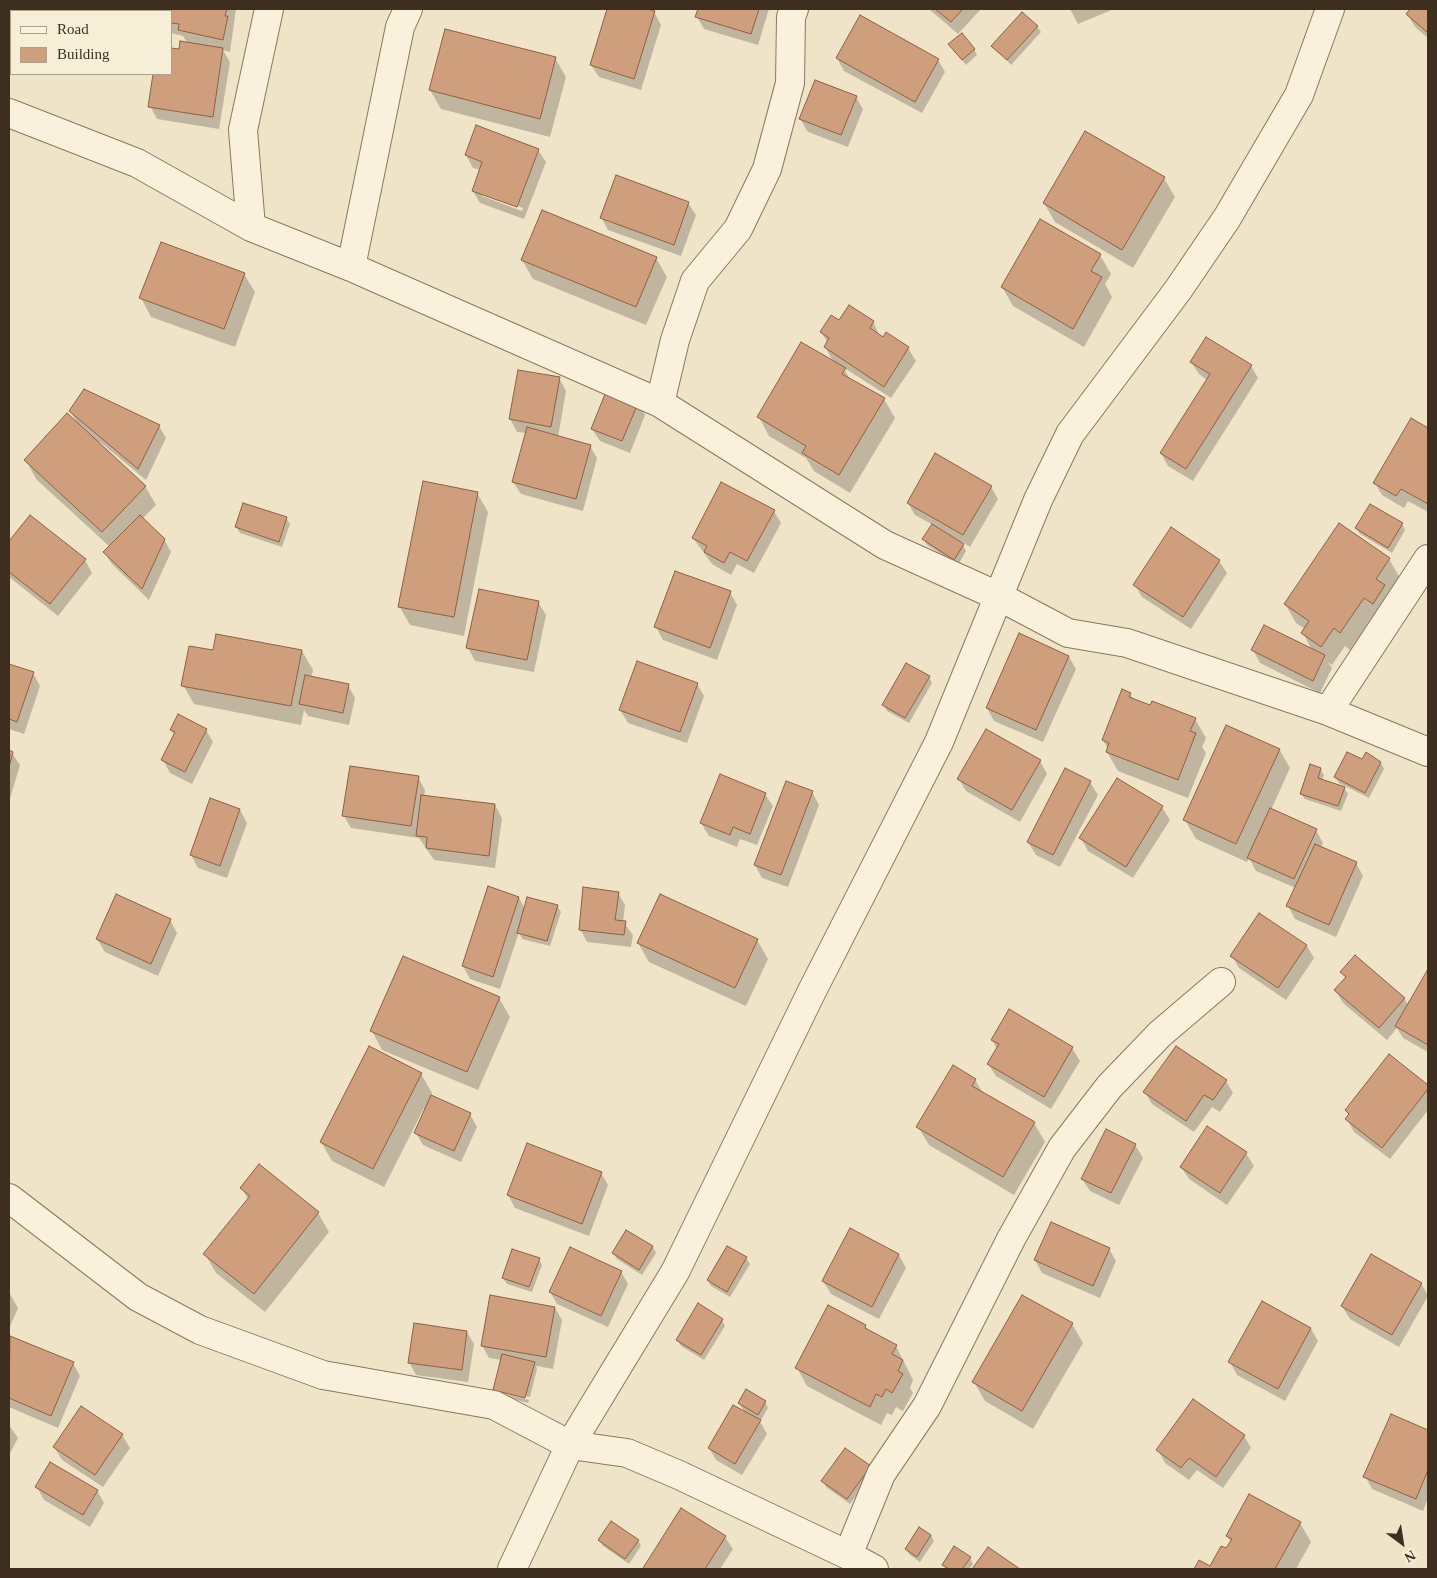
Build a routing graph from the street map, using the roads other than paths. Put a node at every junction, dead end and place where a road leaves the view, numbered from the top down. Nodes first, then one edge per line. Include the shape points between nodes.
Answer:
1 (269, 9) edge
2 (408, 9) edge
3 (794, 9) edge
4 (1330, 9) edge
5 (9, 114) edge
6 (251, 227) junction
7 (351, 267) junction
8 (660, 404) junction
9 (1428, 559) edge
10 (1000, 597) junction
11 (1328, 711) junction
12 (1428, 752) edge
13 (1221, 982) dead end
14 (9, 1198) edge
15 (570, 1445) junction
16 (848, 1555) junction
17 (512, 1569) edge
18 (874, 1569) edge

1 - 6 street via 243,130
2 - 7 street via 400,27
3 - 8 street via 790,17 790,83 767,169 738,229 696,281 675,340
4 - 10 street via 1299,95 1227,218 1178,290 1070,434 1038,500
5 - 6 street via 137,163
6 - 7 street
7 - 8 street
8 - 10 street via 885,545
9 - 11 street
10 - 11 street via 1068,633 1127,643
10 - 15 street via 939,742 812,991 675,1272
11 - 12 street
13 - 16 street via 1160,1034 1109,1088 1062,1148 1010,1240 927,1406 881,1474
14 - 15 street via 138,1297 200,1330 323,1375 494,1405
15 - 16 street via 627,1453
15 - 17 street
16 - 18 street

